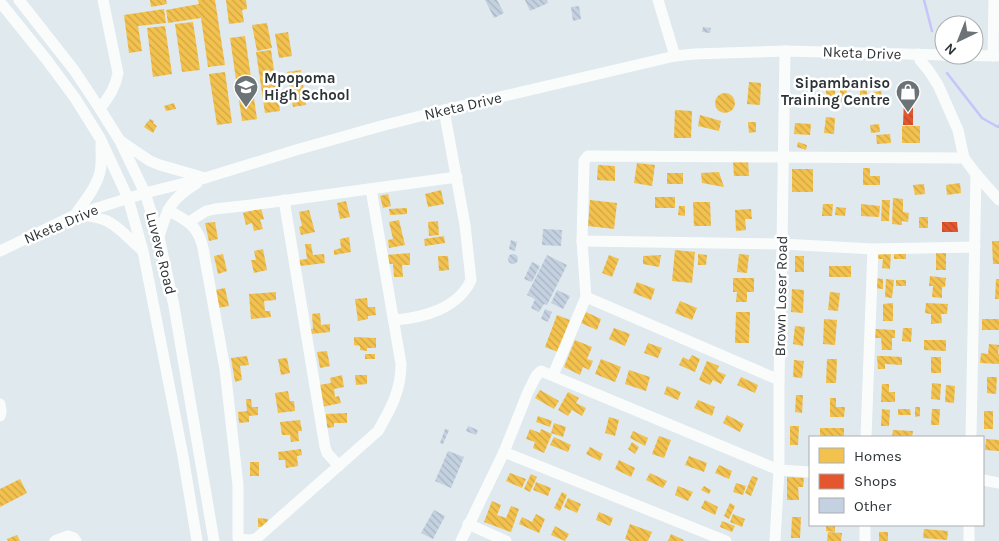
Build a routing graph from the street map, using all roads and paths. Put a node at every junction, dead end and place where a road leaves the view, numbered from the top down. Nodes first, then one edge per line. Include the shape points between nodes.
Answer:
1 (19, 0) edge
2 (103, 0) edge
3 (658, 0) edge
4 (994, 0) edge
5 (0, 2) edge
6 (785, 51) junction
7 (918, 54) junction
8 (934, 55) edge
9 (675, 56) junction
10 (996, 56) edge
11 (100, 109) junction
12 (444, 110) junction
13 (100, 138) junction
14 (120, 141) junction
15 (784, 157) junction
16 (964, 158) junction
17 (976, 174) junction
18 (457, 177) junction
19 (205, 178) junction
20 (370, 188) junction
21 (145, 194) junction
22 (128, 198) junction
23 (284, 200) junction
24 (999, 200) edge
25 (168, 210) junction
26 (75, 215) junction
27 (189, 222) junction
28 (159, 237) junction
29 (582, 241) junction
30 (782, 244) junction
31 (975, 247) junction
32 (873, 249) junction
33 (0, 251) edge
34 (143, 251) junction
35 (586, 297) junction
36 (394, 320) junction
37 (553, 375) junction
38 (779, 380) junction
39 (0, 404) edge
40 (0, 416) edge
41 (866, 436) edge
42 (971, 436) edge
43 (504, 452) junction
44 (340, 466) junction
45 (779, 470) junction
46 (809, 472) edge
47 (984, 480) edge
48 (999, 483) edge
49 (468, 524) junction
50 (865, 526) edge
51 (969, 526) edge
52 (238, 539) edge
53 (55, 541) edge
54 (76, 541) edge
55 (197, 541) edge
56 (214, 541) edge
57 (461, 541) edge
58 (506, 541) edge
59 (726, 541) edge
60 (775, 541) edge
61 (865, 541) edge
62 (969, 541) edge

1 - 11 street, Luveve Road
2 - 11 street via 118,73 116,84
3 - 9 street
4 - 10 street
5 - 13 street, Luveve Road via 75,98
6 - 7 street, Nketa Drive
6 - 9 street, Nketa Drive
6 - 15 street, Brown Loser Road
7 - 8 street, Nketa Drive
7 - 16 street via 938,85 958,130
9 - 12 street, Nketa Drive
11 - 14 street, Luveve Road
12 - 18 street
12 - 19 street, Nketa Drive
13 - 22 street, Luveve Road
13 - 26 street via 98,180
14 - 19 street via 150,161
14 - 21 street, Luveve Road
15 - 16 street
15 - 29 street via 588,156 584,161
15 - 30 street, Brown Loser Road
16 - 17 street
17 - 24 street
17 - 31 street
18 - 20 street
18 - 36 street via 471,280 468,287 442,309
19 - 21 street, Nketa Drive
19 - 25 street via 179,196
20 - 23 street
20 - 36 street
21 - 22 street, Nketa Drive
21 - 28 street, Luveve Road
22 - 26 street, Nketa Drive
22 - 34 street, Luveve Road
23 - 27 street via 215,208
23 - 44 street via 324,447
25 - 27 street
25 - 28 street
26 - 33 street, Nketa Drive
26 - 34 street via 107,221
27 - 52 street via 201,238 225,370 238,484
28 - 56 street, Luveve Road
29 - 30 street
29 - 35 street
30 - 32 street
30 - 38 street, Brown Loser Road
31 - 32 street
31 - 42 street
32 - 41 street
34 - 55 street, Luveve Road
35 - 37 street
35 - 38 street
36 - 44 street via 401,364 400,387 378,431
37 - 43 street via 541,370 536,376
37 - 45 street
38 - 45 street, Brown Loser Road
39 - 40 street
43 - 49 street
43 - 59 street
44 - 52 street via 257,538
45 - 46 street
45 - 60 street, Brown Loser Road
47 - 48 street
49 - 57 street
49 - 58 street
50 - 61 street
51 - 62 street
53 - 54 street via 68,536

